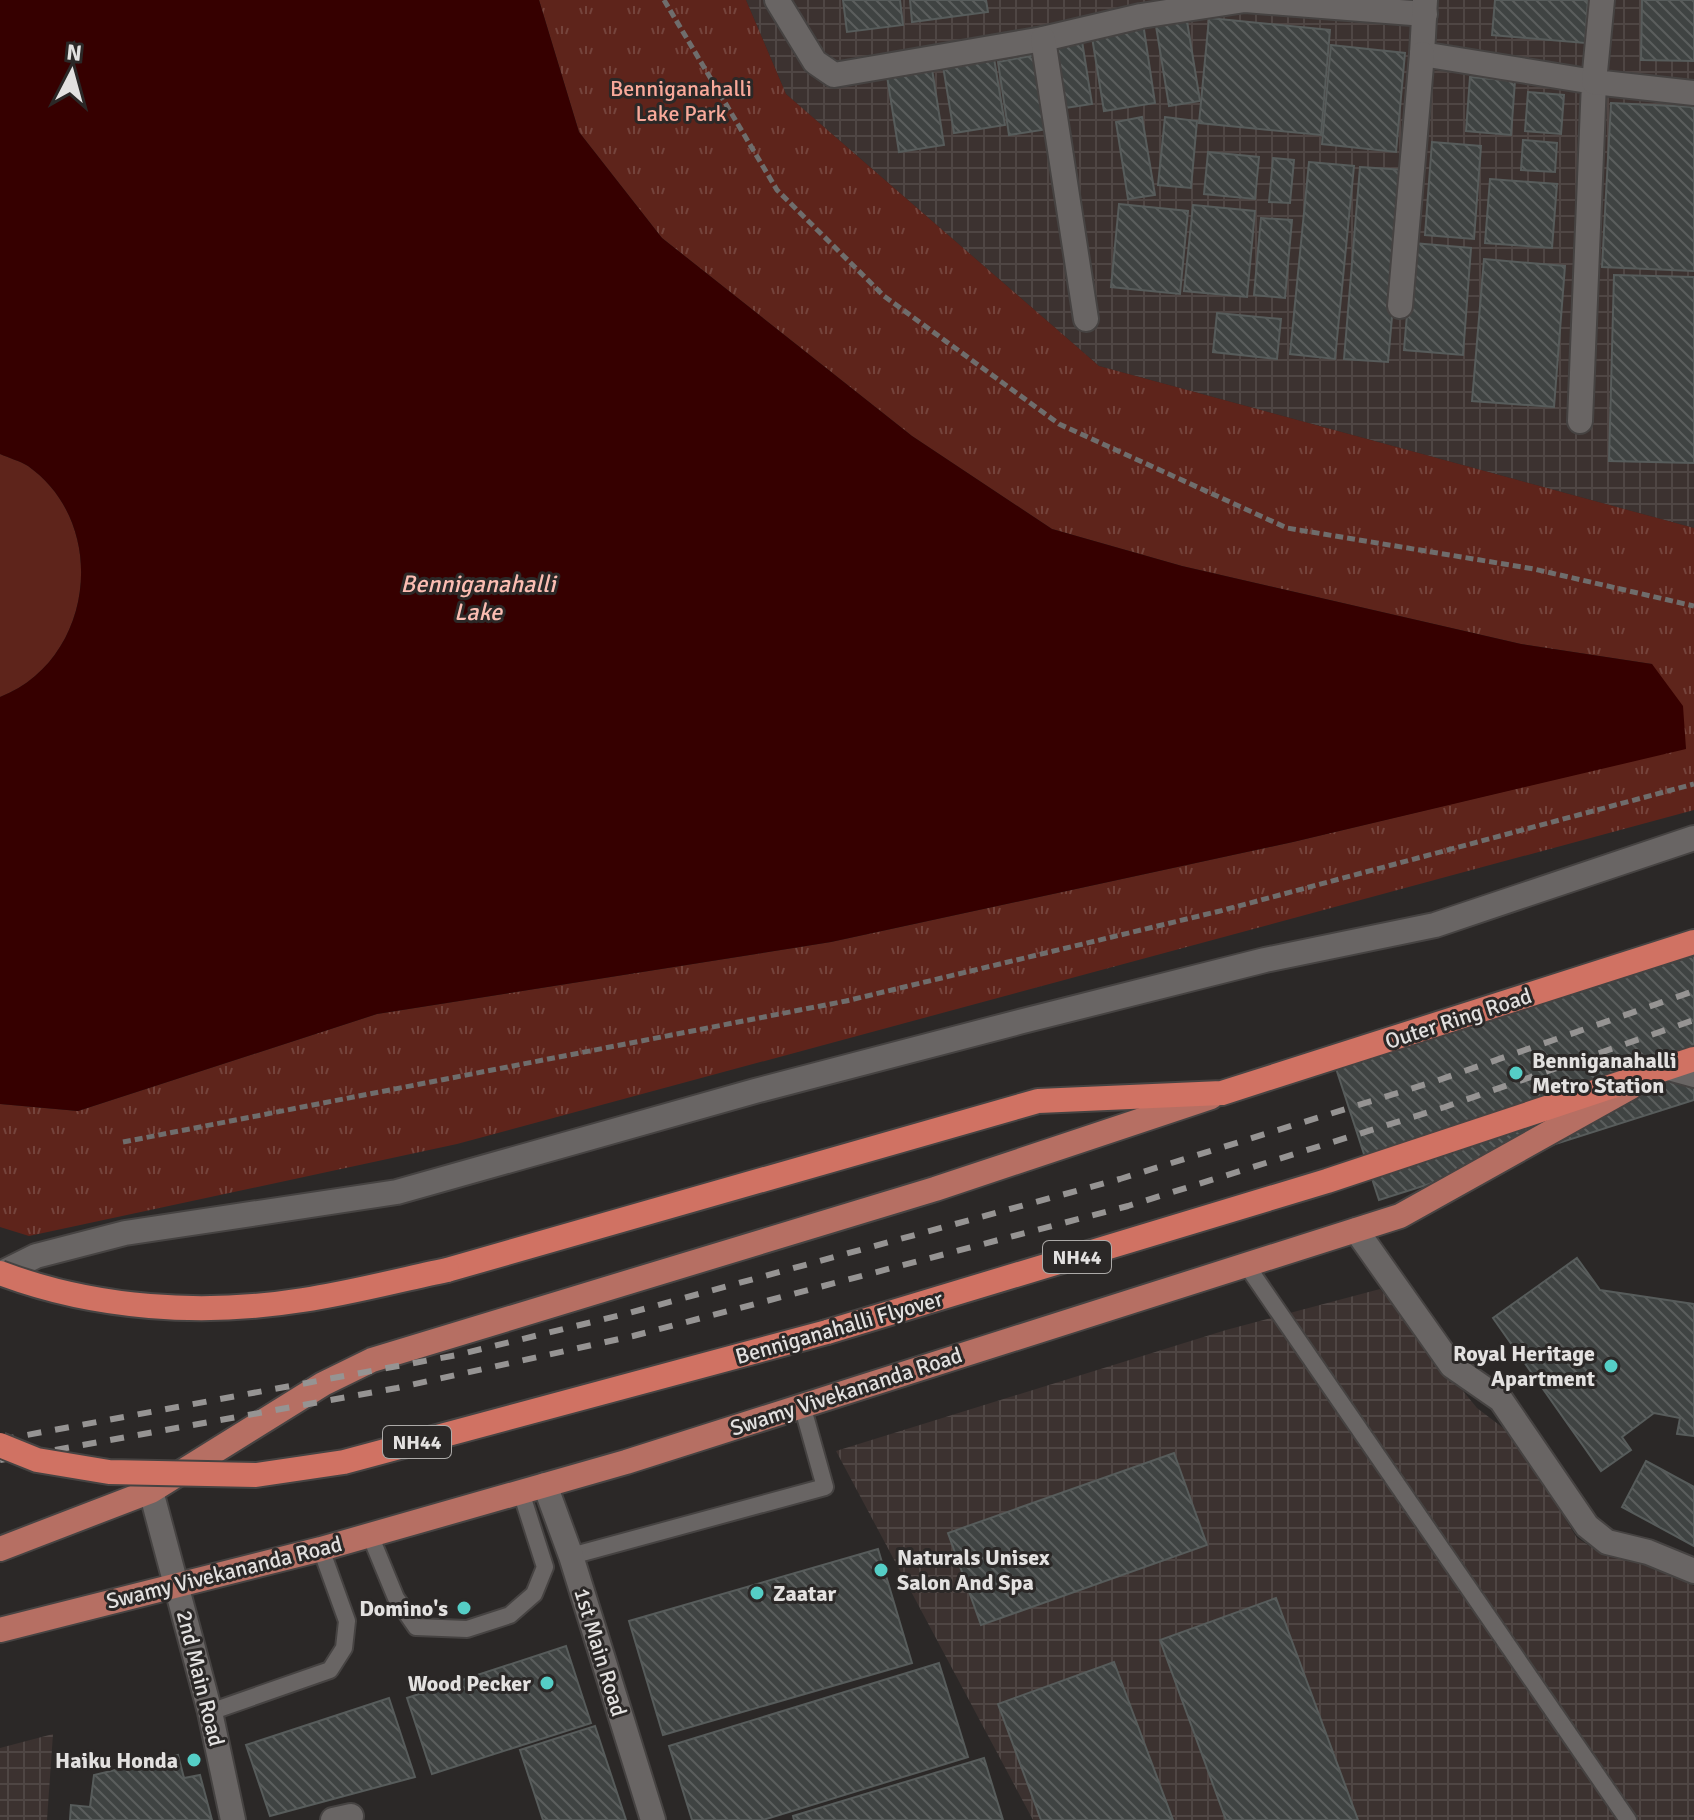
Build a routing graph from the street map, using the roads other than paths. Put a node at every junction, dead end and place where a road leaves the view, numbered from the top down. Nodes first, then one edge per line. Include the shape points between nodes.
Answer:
1 (777, 0) edge
2 (1602, 0) edge
3 (1425, 7) edge
4 (1043, 39) junction
5 (1422, 54) junction
6 (1594, 82) junction
7 (1694, 93) edge
8 (1400, 306) dead end
9 (1086, 319) dead end
10 (1580, 421) dead end
11 (1694, 838) edge
12 (1694, 942) edge
13 (1694, 1059) edge
14 (1661, 1070) junction
15 (1694, 1079) edge
16 (1222, 1093) junction
17 (1356, 1230) junction
18 (1245, 1263) junction
19 (0, 1274) edge
20 (802, 1405) junction
21 (0, 1445) edge
22 (545, 1485) junction
23 (151, 1491) junction
24 (521, 1492) junction
25 (370, 1535) junction
26 (0, 1549) edge
27 (321, 1549) junction
28 (571, 1556) junction
29 (1694, 1571) edge
30 (177, 1582) junction
31 (0, 1630) edge
32 (210, 1712) junction
33 (233, 1820) edge
34 (653, 1820) edge
35 (1628, 1820) edge

1 - 4 street via 815,62 834,75
2 - 6 street
3 - 4 street via 1245,0 1141,16
3 - 5 street
4 - 9 street
5 - 6 street
5 - 8 street
6 - 7 street
6 - 10 street
11 - 19 street via 1435,925 1265,960 1019,1022 397,1192 125,1233 36,1256
12 - 16 highway, Outer Ring Road
13 - 14 highway, NH44
14 - 15 lane
14 - 17 main road, Swamy Vivekananda Road via 1400,1216
14 - 21 highway, Benniganahalli Flyover / NH44, bridge via 1327,1181 827,1332 344,1462 256,1475 189,1476 109,1472 37,1460
16 - 19 highway, bridge via 1038,1101 447,1270 301,1301 186,1309 94,1299
16 - 23 main road via 935,1189 372,1360 323,1384
17 - 18 main road, Swamy Vivekananda Road
17 - 29 street via 1452,1366 1501,1400 1587,1526 1607,1542
18 - 20 main road, Swamy Vivekananda Road
18 - 35 lane
20 - 22 main road, Swamy Vivekananda Road
20 - 28 lane via 825,1487
22 - 24 main road, Swamy Vivekananda Road
22 - 28 street, 1st Main Road
23 - 26 main road
23 - 30 street, 2nd Main Road
24 - 25 main road, Swamy Vivekananda Road
24 - 25 lane via 545,1567 534,1594 510,1615 467,1629 416,1627 396,1598
25 - 27 main road, Swamy Vivekananda Road
27 - 30 main road, Swamy Vivekananda Road
27 - 32 lane via 347,1621 344,1648 330,1670
28 - 34 street, 1st Main Road
30 - 31 main road, Swamy Vivekananda Road
30 - 32 street, 2nd Main Road
32 - 33 street, 2nd Main Road

